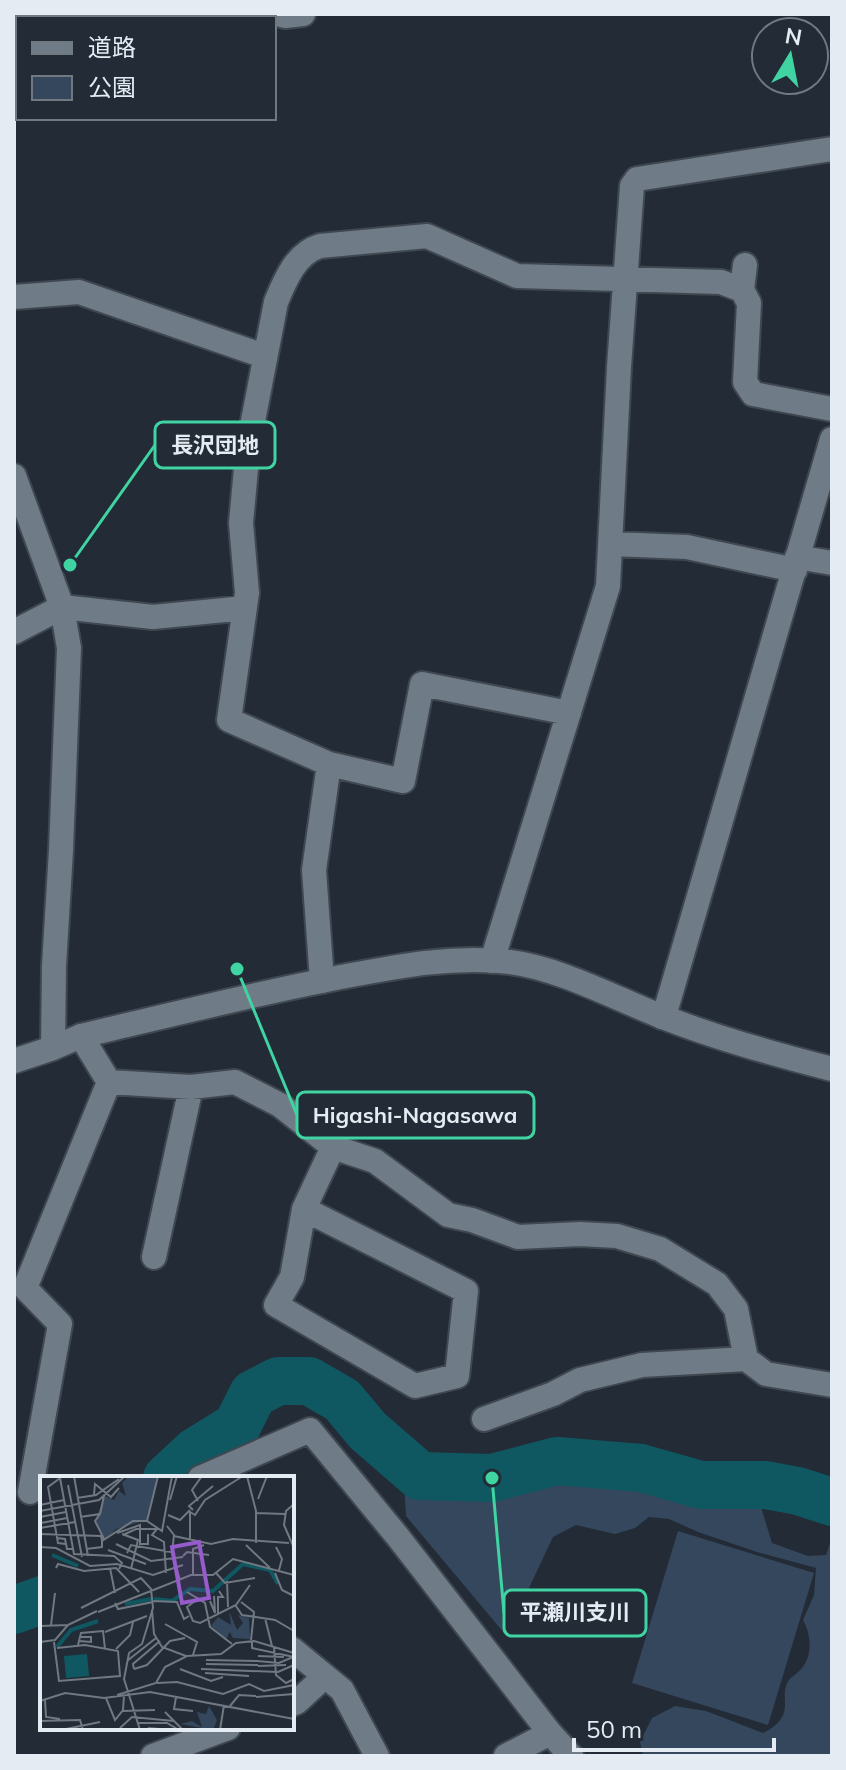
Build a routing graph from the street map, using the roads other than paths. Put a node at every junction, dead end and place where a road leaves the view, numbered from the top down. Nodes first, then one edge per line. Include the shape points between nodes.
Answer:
1 (278, 14) edge
2 (303, 14) edge
3 (832, 149) edge
4 (745, 265) dead end
5 (625, 280) junction
6 (742, 290) junction
7 (14, 297) edge
8 (264, 356) junction
9 (832, 409) edge
10 (832, 439) edge
11 (14, 476) edge
12 (611, 544) junction
13 (796, 563) junction
14 (832, 563) edge
15 (62, 607) junction
16 (245, 608) junction
17 (14, 632) edge
18 (569, 713) junction
19 (329, 764) junction
20 (492, 961) junction
21 (322, 981) junction
22 (662, 1017) junction
23 (81, 1036) junction
24 (53, 1048) junction
25 (14, 1061) edge
26 (832, 1069) edge
27 (109, 1082) junction
28 (191, 1087) junction
29 (333, 1147) junction
30 (304, 1209) junction
31 (154, 1257) dead end
32 (746, 1359) junction
33 (832, 1385) edge
34 (484, 1419) dead end
35 (205, 1476) edge
36 (30, 1492) dead end
37 (294, 1651) edge
38 (325, 1676) junction
39 (294, 1703) edge
40 (223, 1730) edge
41 (550, 1733) junction
42 (163, 1754) edge
43 (377, 1756) edge
44 (506, 1756) edge
45 (571, 1756) edge

1 - 2 street
3 - 5 street via 637,179 632,186
4 - 6 street
5 - 6 street via 721,282
5 - 8 street via 517,276 427,236 320,246 311,248 285,280
5 - 12 street
6 - 9 street via 749,303 745,382 753,394
7 - 8 street via 79,292
8 - 16 street via 241,523
10 - 13 street
11 - 15 street
12 - 13 street via 687,547
12 - 18 street via 608,586
13 - 14 street
13 - 22 street
15 - 16 street via 153,617
15 - 17 street
15 - 24 street via 69,688
16 - 19 street via 229,720
18 - 19 street via 422,684 403,781
18 - 20 street
19 - 21 street via 314,870
20 - 21 street via 415,963
20 - 22 street via 552,972
21 - 23 street
22 - 26 street
23 - 24 street
23 - 27 street
24 - 25 street
27 - 28 street
27 - 36 street via 25,1288 60,1324
28 - 29 street via 235,1082 280,1105
28 - 31 street
29 - 30 street
29 - 32 street via 375,1161 448,1215 518,1237 617,1236 660,1249 717,1284 736,1309
30 - 30 street via 292,1277 276,1305 415,1386 457,1376 466,1291
32 - 33 street via 766,1374
32 - 34 street via 642,1365 580,1380
35 - 41 street via 310,1430
37 - 38 street
38 - 39 street
38 - 43 street via 342,1690
40 - 42 street
41 - 44 street
41 - 45 street

